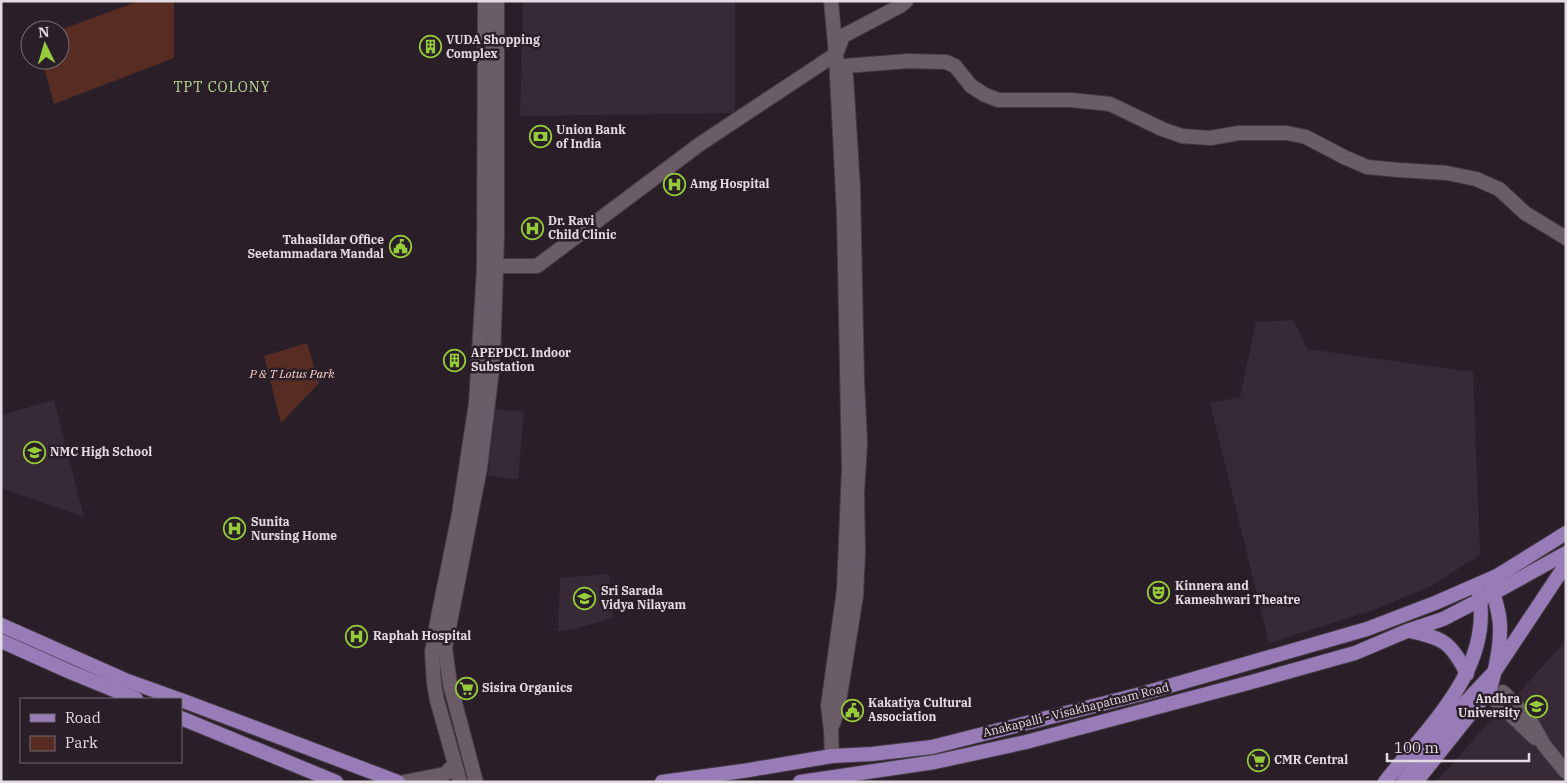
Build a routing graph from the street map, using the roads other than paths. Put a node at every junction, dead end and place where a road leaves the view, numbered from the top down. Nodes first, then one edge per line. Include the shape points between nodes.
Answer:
1 (485, 1) edge
2 (497, 1) edge
3 (831, 1) edge
4 (840, 1) edge
5 (906, 1) edge
6 (843, 36) junction
7 (836, 54) junction
8 (845, 66) junction
9 (1566, 238) edge
10 (496, 266) junction
11 (1566, 533) edge
12 (1566, 552) edge
13 (1566, 564) edge
14 (1485, 589) junction
15 (1, 625) edge
16 (1407, 631) junction
17 (1, 641) edge
18 (1495, 671) junction
19 (1467, 674) junction
20 (1499, 696) dead end
21 (134, 698) edge
22 (174, 698) edge
23 (182, 701) edge
24 (182, 718) edge
25 (831, 730) junction
26 (832, 756) junction
27 (455, 764) junction
28 (472, 766) junction
29 (1566, 772) edge
30 (336, 782) edge
31 (398, 782) edge
32 (404, 782) edge
33 (460, 782) edge
34 (476, 782) edge
35 (484, 782) edge
36 (662, 782) edge
37 (800, 782) edge
38 (1385, 782) edge
39 (1403, 782) edge
40 (1416, 782) edge

1 - 27 street via 484,268 476,403 459,514 432,652 436,692
2 - 10 street
3 - 7 street
4 - 6 street
5 - 6 street
6 - 7 street
6 - 8 street
7 - 10 street via 700,144 537,266
7 - 25 street via 844,215 849,468 844,590 828,706
8 - 9 street via 908,61 946,62 955,66 971,86 998,100 1071,100 1110,104 1182,136 1210,138 1239,133 1287,133 1306,138 1367,167 1447,172 1476,179 1500,189 1525,213
8 - 25 street via 853,197 860,443 858,552 856,596 838,708
10 - 28 street via 494,362 480,468 445,648 450,684
11 - 14 main road
12 - 14 main road
13 - 18 main road
14 - 16 main road, Anakapalli - Visakhapatnam Road via 1443,620
14 - 18 main road via 1499,617
14 - 19 main road via 1476,653
14 - 26 main road, Anakapalli - Visakhapatnam Road via 1367,629 1145,693 932,747
15 - 22 main road via 125,680
16 - 19 main road via 1446,643
16 - 37 main road, Anakapalli - Visakhapatnam Road via 1355,652 1026,742 936,762
17 - 21 main road
18 - 39 main road via 1460,708
18 - 40 main road via 1490,689
19 - 38 main road via 1433,723
20 - 29 street via 1530,720
23 - 31 main road
24 - 30 main road
25 - 26 street
26 - 36 main road, Anakapalli - Visakhapatnam Road
27 - 32 street via 445,774
27 - 33 street
28 - 34 street
28 - 35 street

